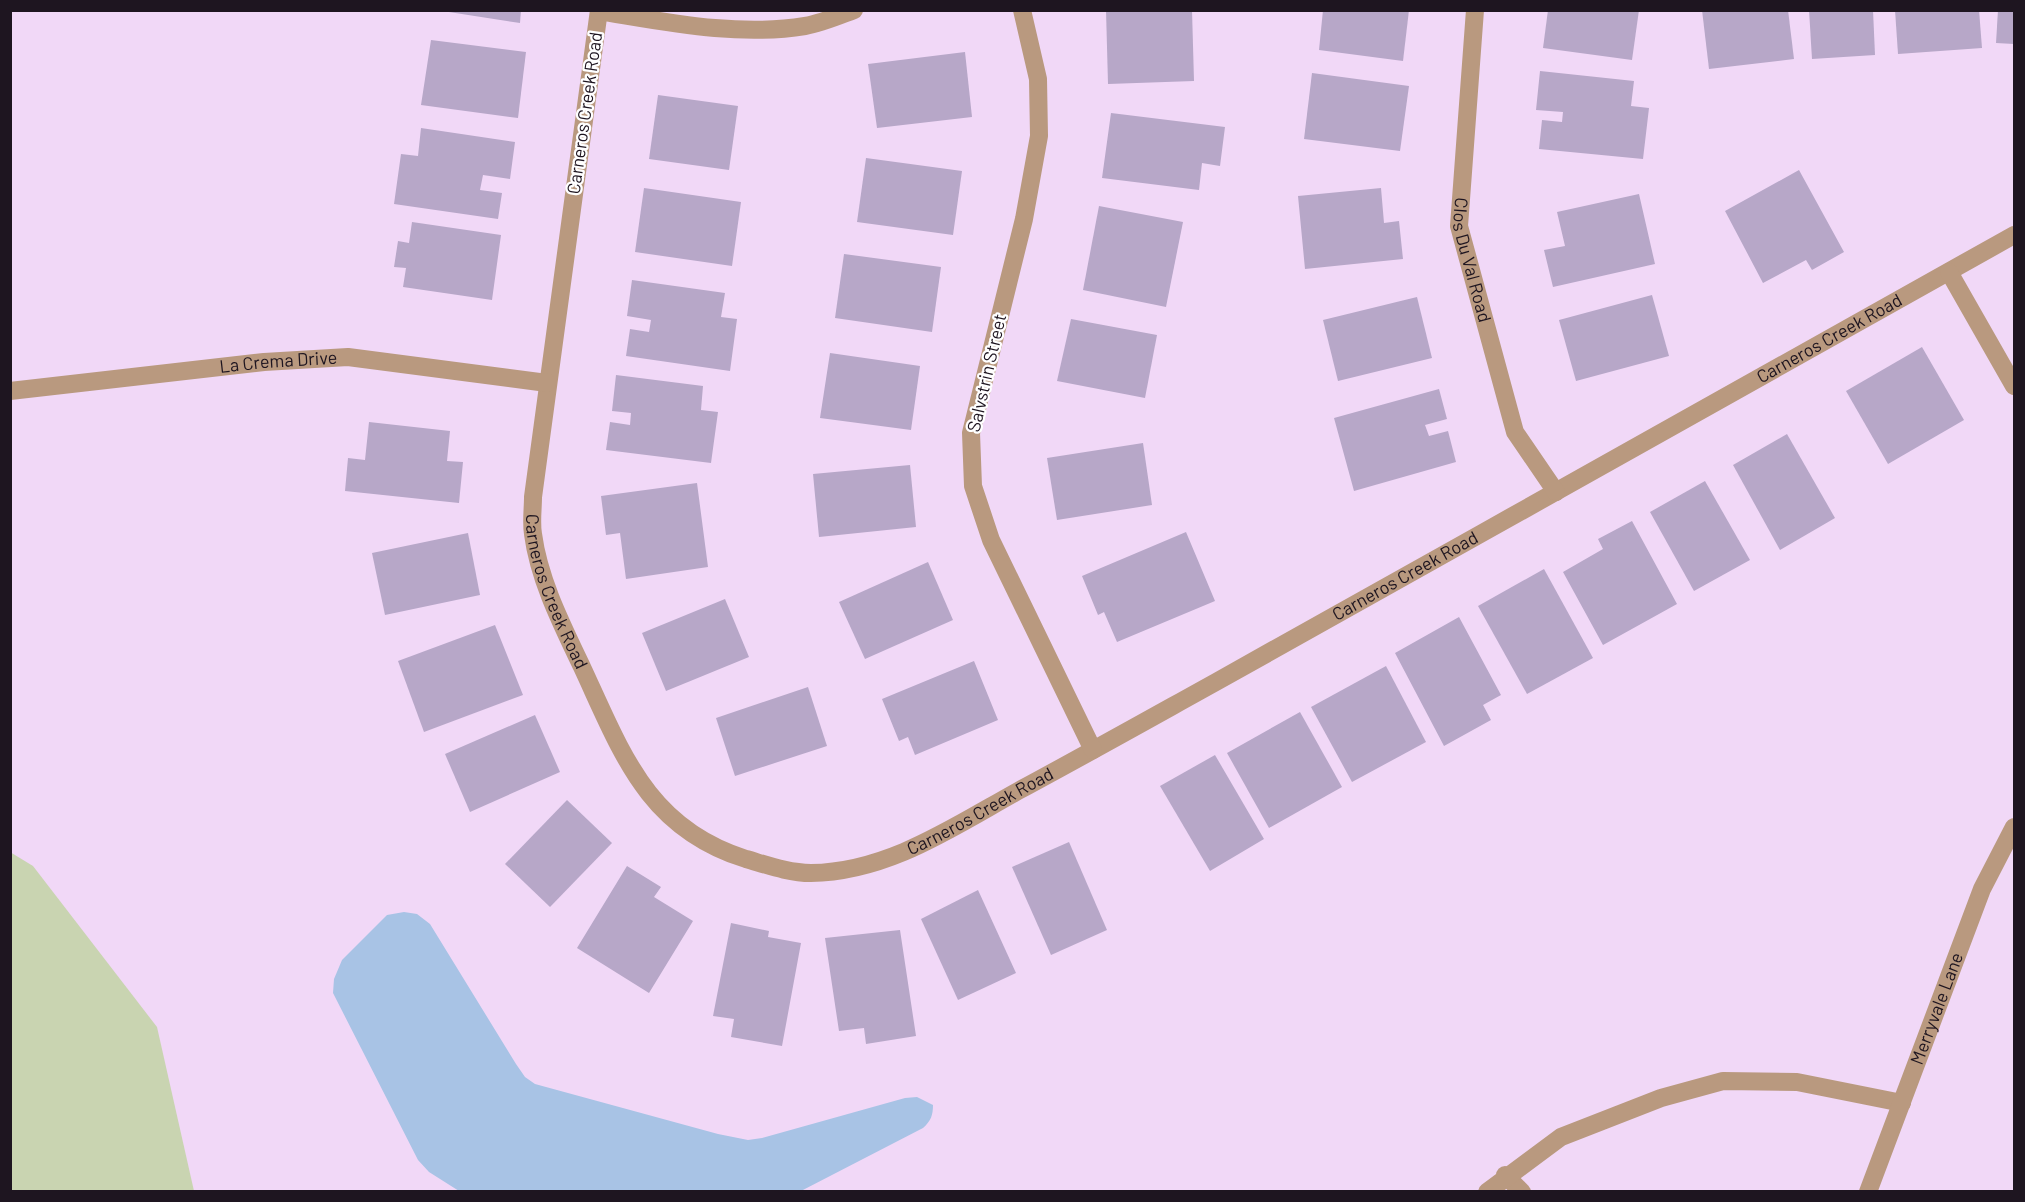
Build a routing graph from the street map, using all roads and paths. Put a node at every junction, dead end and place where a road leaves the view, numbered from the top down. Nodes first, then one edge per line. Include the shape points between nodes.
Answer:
1 (854, 10) edge
2 (1022, 10) edge
3 (1474, 10) edge
4 (599, 11) edge
5 (2014, 236) edge
6 (1949, 272) junction
7 (548, 383) junction
8 (2014, 386) edge
9 (10, 391) edge
10 (1556, 492) junction
11 (1093, 750) junction
12 (2014, 827) edge
13 (1902, 1103) junction
14 (1505, 1175) junction
15 (1487, 1191) edge
16 (1522, 1191) edge
17 (1868, 1191) edge

1 - 4 street via 807,26 759,31 693,26
2 - 11 street, Salvstrin Street via 1038,80 1039,136 1024,219 971,433 973,486 991,540
3 - 10 street, Clos Du Val Road via 1459,226 1515,432
4 - 7 street, Carneros Creek Road
5 - 6 street, Carneros Creek Road
6 - 8 street
6 - 10 street, Carneros Creek Road
7 - 9 street, La Crema Drive via 348,357 264,362
7 - 11 street, Carneros Creek Road via 533,497 532,533 542,570 562,625 624,759 668,816 699,839 731,854 805,873 863,867 913,848
10 - 11 street, Carneros Creek Road
12 - 13 street, Merryvale Lane via 1982,889
13 - 14 street via 1797,1082 1723,1081 1661,1098 1561,1137
13 - 17 street, Merryvale Lane
14 - 15 street
14 - 16 street

